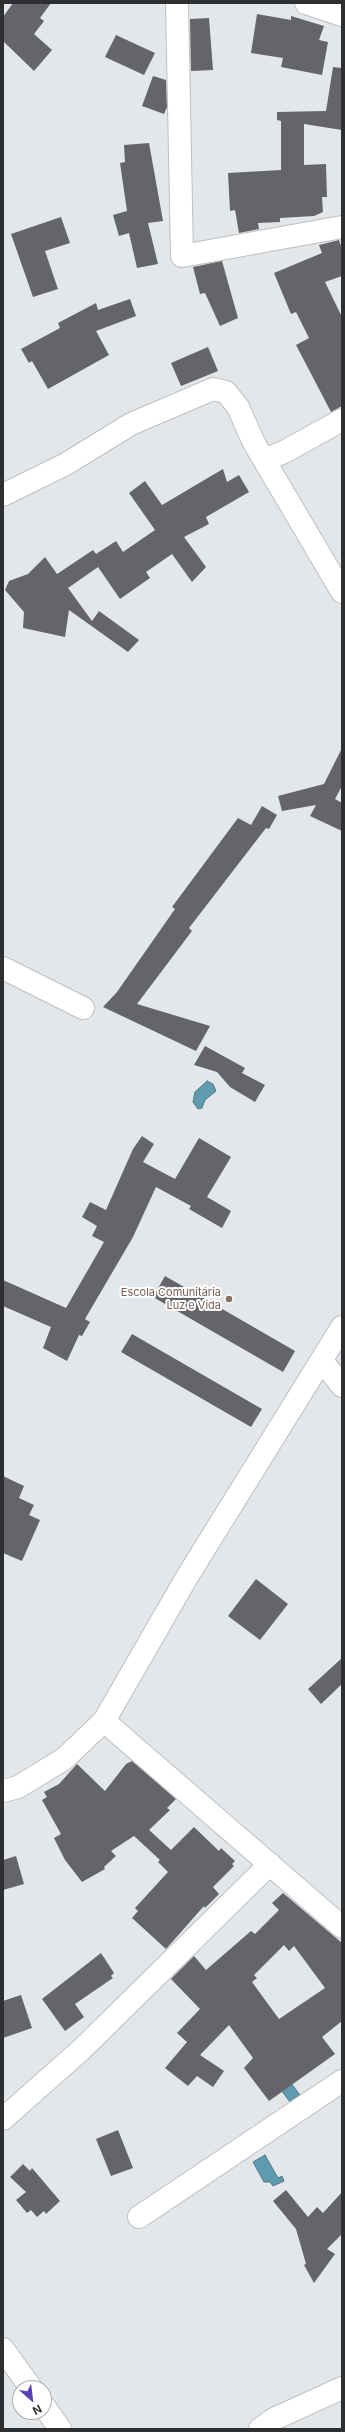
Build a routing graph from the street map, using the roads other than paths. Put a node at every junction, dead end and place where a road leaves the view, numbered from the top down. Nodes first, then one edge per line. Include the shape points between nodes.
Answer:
1 (177, 3) edge
2 (307, 3) edge
3 (342, 15) edge
4 (342, 227) edge
5 (342, 420) edge
6 (264, 460) junction
7 (3, 495) edge
8 (342, 592) edge
9 (3, 968) edge
10 (82, 1008) dead end
11 (342, 1327) edge
12 (322, 1361) junction
13 (342, 1386) edge
14 (104, 1721) junction
15 (3, 1791) edge
16 (270, 1864) junction
17 (342, 1927) edge
18 (342, 2080) edge
19 (3, 2119) edge
20 (139, 2217) dead end
21 (7, 2364) edge
22 (23, 2380) edge
23 (342, 2388) edge
24 (52, 2418) edge
25 (60, 2429) edge
26 (260, 2429) edge

1 - 4 street via 182,256
2 - 3 street
5 - 6 street via 284,452
6 - 7 street via 238,407 226,392 213,389 131,424 66,464
6 - 8 street
9 - 10 street
11 - 12 street
12 - 13 street
12 - 14 street via 191,1570
14 - 15 street via 64,1759 18,1787
14 - 16 street
16 - 17 street
16 - 19 street via 82,2049
18 - 20 street
21 - 22 street
23 - 26 street via 274,2419
24 - 25 street

